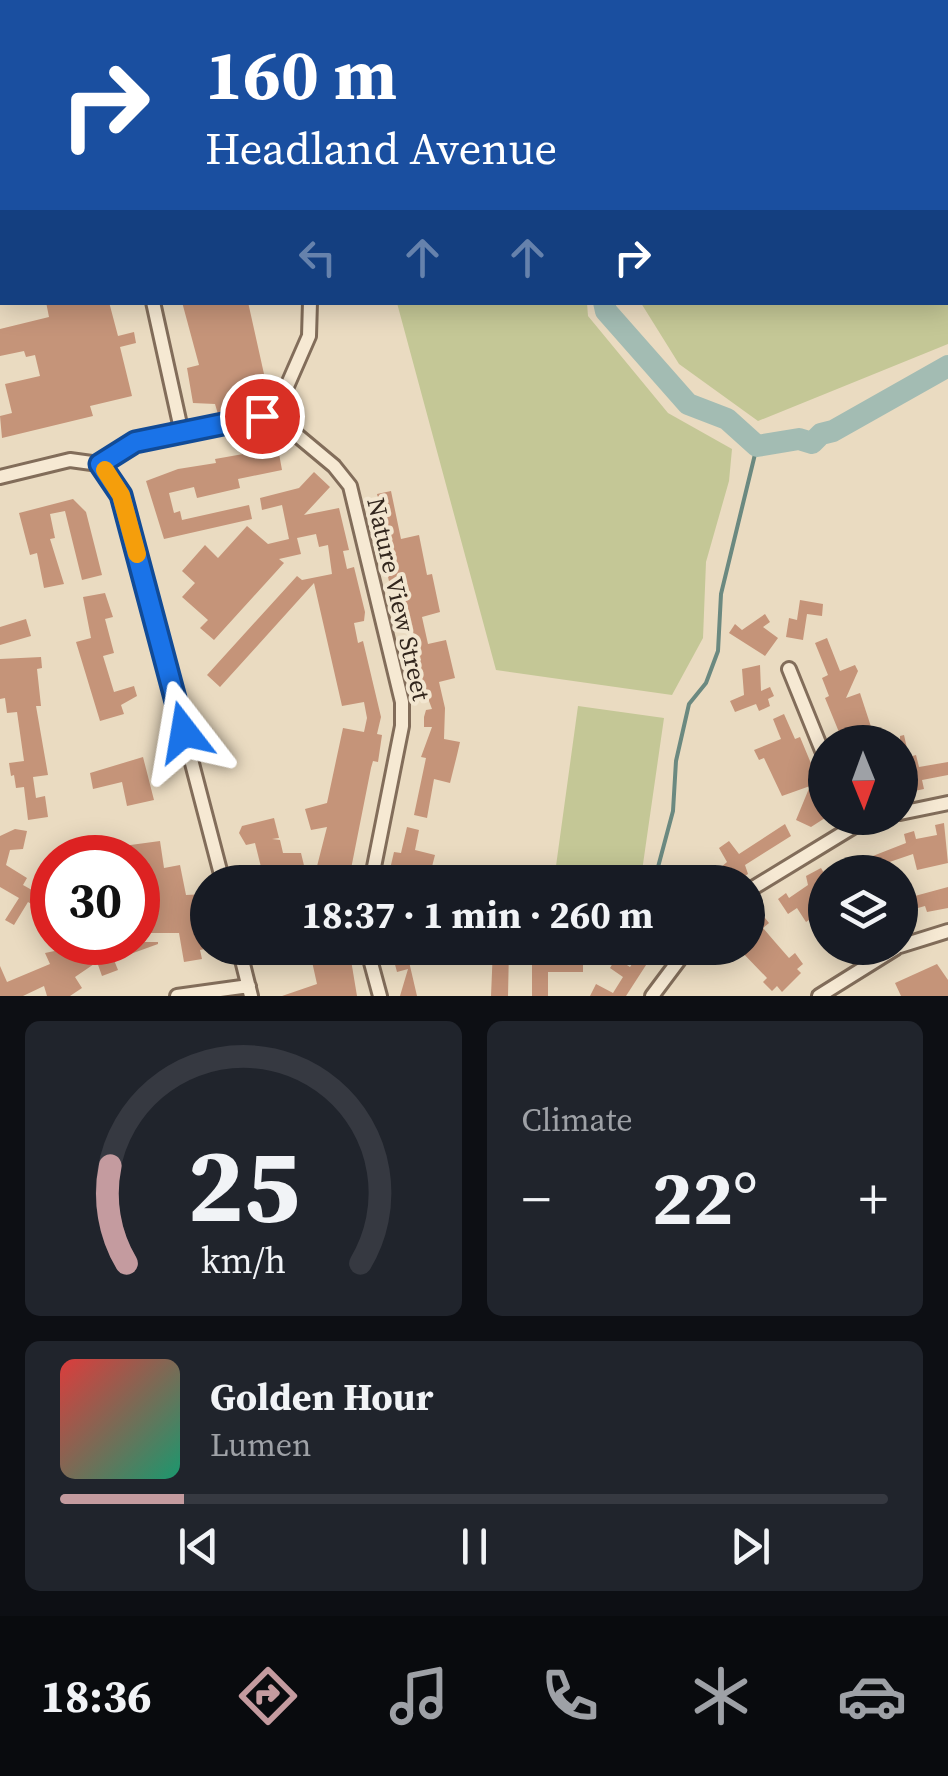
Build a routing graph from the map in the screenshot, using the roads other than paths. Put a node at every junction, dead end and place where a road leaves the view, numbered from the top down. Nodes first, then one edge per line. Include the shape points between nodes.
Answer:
1 (154, 305) edge
2 (310, 305) edge
3 (274, 416) junction
4 (181, 429) junction
5 (100, 464) junction
6 (0, 477) edge
7 (789, 669) dead end
8 (812, 725) edge
9 (948, 803) edge
10 (918, 809) edge
11 (832, 835) edge
12 (219, 865) edge
13 (374, 865) edge
14 (765, 880) edge
15 (948, 931) edge
16 (918, 940) edge
17 (243, 965) edge
18 (372, 965) edge
19 (675, 965) edge
20 (868, 965) edge
21 (250, 991) edge
22 (177, 996) edge
23 (380, 996) edge
24 (652, 996) edge
25 (820, 996) edge

1 - 4 street
2 - 3 street via 309,336
3 - 4 street
3 - 13 street, Nature View Street via 350,486 402,702
4 - 5 street via 135,442
5 - 6 street via 70,460
5 - 12 street via 121,495
7 - 8 street
9 - 10 street
11 - 14 street
15 - 16 street
17 - 21 street
18 - 23 street
19 - 24 street
20 - 25 street
21 - 22 street

